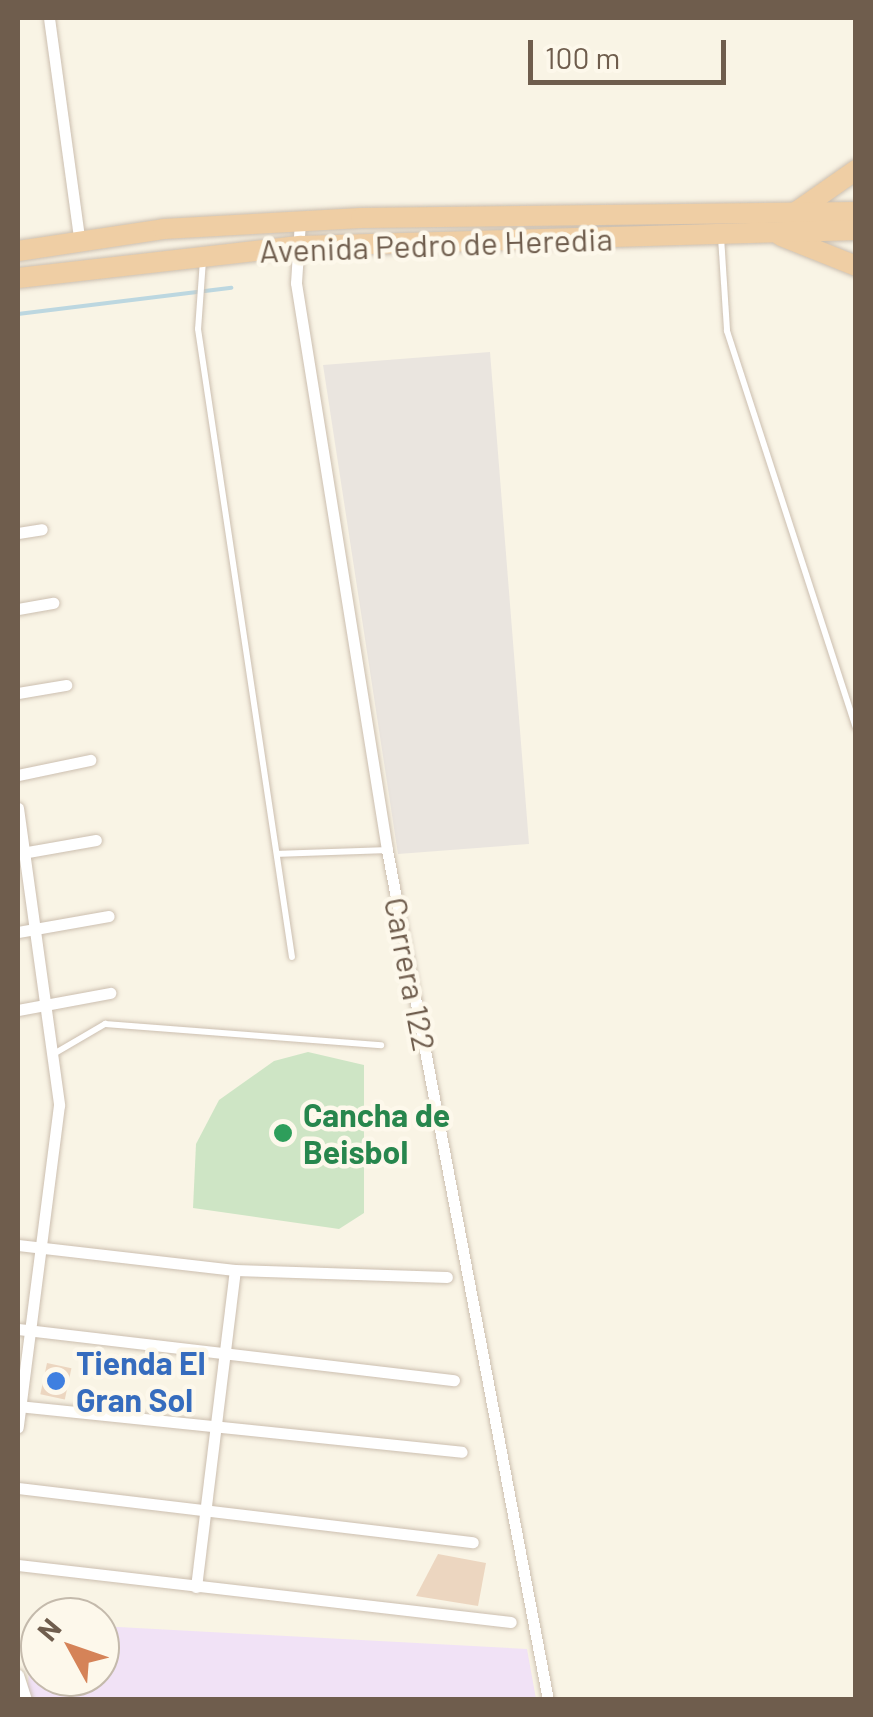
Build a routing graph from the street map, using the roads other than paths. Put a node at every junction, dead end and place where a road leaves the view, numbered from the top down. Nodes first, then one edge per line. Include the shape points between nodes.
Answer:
1 (49, 18) edge
2 (856, 170) edge
3 (856, 212) edge
4 (791, 214) junction
5 (300, 221) junction
6 (856, 230) edge
7 (775, 233) junction
8 (720, 235) junction
9 (79, 238) junction
10 (301, 246) junction
11 (18, 251) edge
12 (204, 254) junction
13 (856, 266) edge
14 (18, 278) edge
15 (42, 529) dead end
16 (18, 533) edge
17 (53, 604) dead end
18 (18, 609) edge
19 (66, 685) dead end
20 (18, 692) edge
21 (856, 726) edge
22 (90, 760) dead end
23 (18, 775) edge
24 (18, 808) edge
25 (96, 840) dead end
26 (387, 850) junction
27 (21, 853) edge
28 (277, 854) junction
29 (110, 916) dead end
30 (38, 928) junction
31 (18, 932) edge
32 (292, 957) dead end
33 (110, 993) dead end
34 (50, 1004) junction
35 (18, 1010) edge
36 (381, 1045) dead end
37 (57, 1052) junction
38 (18, 1245) edge
39 (43, 1248) junction
40 (235, 1270) junction
41 (447, 1277) dead end
42 (24, 1330) edge
43 (225, 1354) junction
44 (454, 1380) dead end
45 (19, 1406) edge
46 (18, 1427) edge
47 (216, 1427) junction
48 (462, 1452) dead end
49 (18, 1488) edge
50 (206, 1510) junction
51 (473, 1542) dead end
52 (18, 1565) edge
53 (196, 1586) junction
54 (511, 1622) dead end
55 (18, 1675) edge
56 (26, 1700) edge
57 (548, 1700) edge

1 - 9 street
2 - 4 highway
3 - 4 highway, Avenida Pedro de Heredia
4 - 5 highway, Avenida Pedro de Heredia
5 - 9 highway, Avenida Pedro de Heredia
5 - 10 street, Carrera 122
6 - 7 highway, Avenida Pedro de Heredia
7 - 8 highway, Avenida Pedro de Heredia
7 - 13 highway
8 - 10 highway, Avenida Pedro de Heredia
8 - 21 lane via 727,332
9 - 11 highway, Avenida Pedro de Heredia
10 - 12 highway, Avenida Pedro de Heredia
10 - 26 street, Carrera 122 via 296,283
12 - 14 highway, Avenida Pedro de Heredia
12 - 28 lane via 198,329
15 - 16 street
17 - 18 street
19 - 20 street
22 - 23 street
24 - 27 street
25 - 27 street
26 - 28 lane
26 - 57 street, Carrera 122
27 - 30 street
28 - 32 lane
29 - 30 street
30 - 31 street
30 - 34 street
33 - 34 street
34 - 35 street
34 - 37 street
36 - 37 lane via 105,1024
37 - 39 street
38 - 39 street
39 - 40 street
39 - 42 street
40 - 41 street
40 - 43 street
42 - 43 street
42 - 45 street
43 - 44 street
43 - 47 street
45 - 46 street
45 - 47 street
47 - 48 street
47 - 50 street
49 - 50 street
50 - 51 street
50 - 53 street
52 - 53 street
53 - 54 street
55 - 56 street

